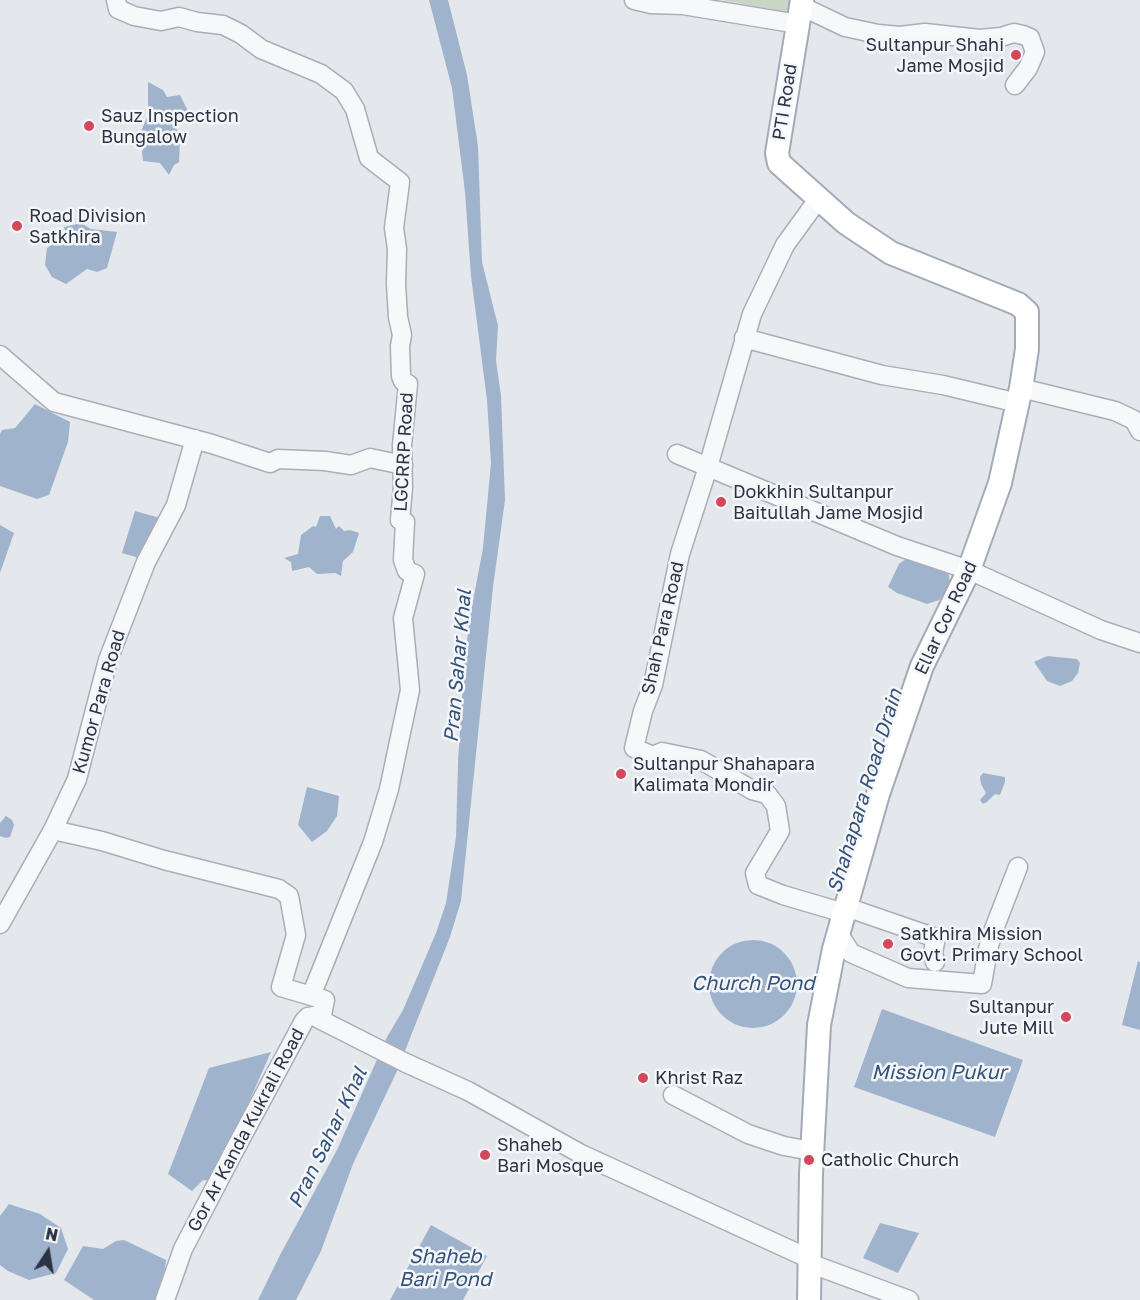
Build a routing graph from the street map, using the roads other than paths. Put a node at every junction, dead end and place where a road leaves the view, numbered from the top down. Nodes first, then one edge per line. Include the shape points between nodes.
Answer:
1 (116, 0) edge
2 (634, 0) edge
3 (800, 10) edge
4 (1015, 84) dead end
5 (819, 198) junction
6 (846, 223) joint
7 (744, 338) junction
8 (0, 355) edge
9 (1020, 395) junction
10 (1140, 431) edge
11 (195, 439) junction
12 (677, 454) dead end
13 (403, 465) junction
14 (708, 467) junction
15 (969, 570) junction
16 (1140, 643) edge
17 (53, 830) junction
18 (1018, 867) dead end
19 (843, 917) junction
20 (0, 924) edge
21 (935, 962) dead end
22 (311, 996) junction
23 (321, 1020) junction
24 (673, 1095) dead end
25 (812, 1151) junction
26 (810, 1261) junction
27 (165, 1300) edge
28 (809, 1300) edge
29 (909, 1300) edge

1 - 13 street, LGCRRP Road via 118,9 134,16 161,21 178,16 223,25 261,49 321,74 350,100 369,158 399,182 394,228 396,284 402,376 408,384
2 - 3 street
3 - 4 street via 845,27 878,34 926,33 980,39 1023,35 1030,38 1035,52
3 - 5 main road, PTI Road via 777,153 779,163
5 - 6 main road, PTI Road
5 - 7 street, Shah Para Road via 785,245
6 - 9 main road, Ellar Cor Road via 891,253 1018,304 1028,312
7 - 9 street via 882,375
7 - 14 street, Shah Para Road
8 - 11 street via 54,402
9 - 10 street via 1115,411 1134,420
9 - 15 main road, Ellar Cor Road via 1000,483
11 - 13 street via 270,463 278,459 351,465 370,458
11 - 17 street, Kumor Para Road via 176,505 146,562 108,660 77,779
12 - 14 street
13 - 22 street, LGCRRP Road via 403,560 407,571 415,574 404,618 410,690 389,789 373,842
14 - 15 street via 897,546
14 - 19 street, Shah Para Road via 680,554 653,685 634,748 653,756 662,752 701,760 752,790 767,794 776,806 780,831 755,873 759,885
15 - 16 street via 1101,630
15 - 19 main road, Ellar Cor Road via 922,666 878,794
17 - 20 street, Kumor Para Road
17 - 22 street via 279,889 289,896 296,935 281,987
18 - 19 street via 988,948 982,984 909,978 851,953
19 - 21 street via 936,938
19 - 25 main road, Ellar Cor Road via 819,1025
22 - 23 street, Gor Ar Kanda Kukrali Road via 325,1000
23 - 26 street via 468,1091 581,1154
23 - 27 street, Gor Ar Kanda Kukrali Road via 314,1016 304,1021 196,1222
24 - 25 street via 748,1134
25 - 26 main road, Ellar Cor Road
26 - 28 main road, Ellar Cor Road
26 - 29 street

